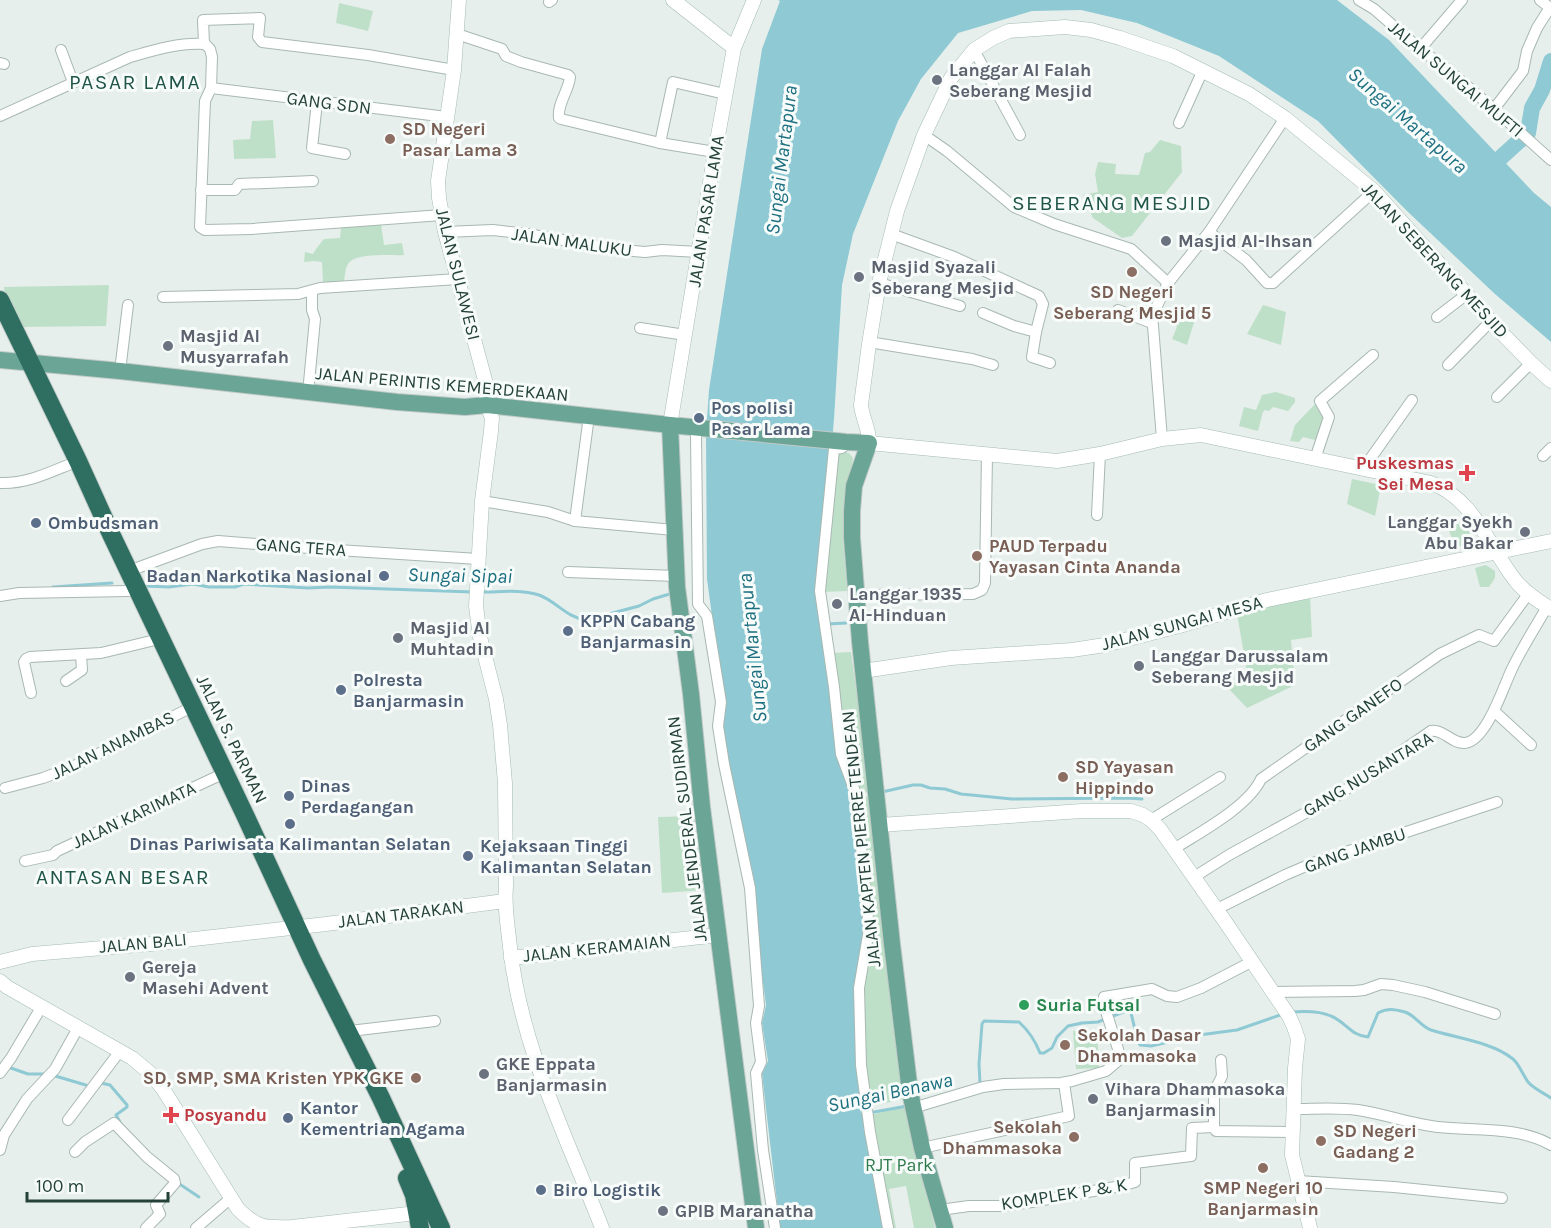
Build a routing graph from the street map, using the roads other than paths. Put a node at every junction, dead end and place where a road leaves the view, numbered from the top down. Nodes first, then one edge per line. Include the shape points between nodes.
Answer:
1 (459, 0) edge
2 (673, 0) edge
3 (754, 0) edge
4 (1359, 0) edge
5 (1462, 0) edge
6 (1540, 0) edge
7 (457, 34) junction
8 (204, 44) junction
9 (734, 48) junction
10 (61, 50) dead end
11 (974, 50) junction
12 (1420, 50) junction
13 (454, 70) junction
14 (1203, 70) junction
15 (73, 82) junction
16 (211, 88) junction
17 (725, 94) junction
18 (317, 102) junction
19 (1494, 109) junction
20 (0, 116) edge
21 (447, 117) junction
22 (1285, 118) junction
23 (1179, 123) dead end
24 (924, 135) junction
25 (1020, 135) dead end
26 (660, 143) junction
27 (715, 152) junction
28 (345, 154) dead end
29 (1551, 160) edge
30 (313, 181) dead end
31 (201, 190) junction
32 (1374, 190) junction
33 (442, 215) junction
34 (445, 232) junction
35 (1209, 232) junction
36 (891, 234) junction
37 (699, 252) junction
38 (458, 279) junction
39 (879, 283) junction
40 (1168, 283) junction
41 (312, 291) junction
42 (1467, 294) junction
43 (162, 297) dead end
44 (0, 300) edge
45 (128, 305) dead end
46 (960, 306) dead end
47 (1118, 310) dead end
48 (983, 313) dead end
49 (1437, 317) dead end
50 (1491, 321) junction
51 (0, 322) edge
52 (1152, 323) junction
53 (640, 328) dead end
54 (1036, 332) junction
55 (685, 335) junction
56 (869, 342) junction
57 (1372, 355) dead end
58 (0, 360) edge
59 (25, 362) junction
60 (1050, 363) dead end
61 (1531, 363) junction
62 (993, 365) dead end
63 (1448, 365) dead end
64 (120, 371) junction
65 (1551, 381) edge
66 (308, 393) junction
67 (1497, 397) dead end
68 (1412, 400) dead end
69 (487, 405) junction
70 (589, 416) junction
71 (670, 425) junction
72 (694, 431) junction
73 (1162, 439) junction
74 (844, 442) junction
75 (869, 443) junction
76 (987, 454) junction
77 (1100, 454) junction
78 (1315, 459) junction
79 (68, 465) junction
80 (1363, 469) junction
81 (0, 483) edge
82 (482, 501) junction
83 (1097, 515) dead end
84 (575, 521) junction
85 (674, 530) junction
86 (1551, 541) edge
87 (1497, 552) junction
88 (478, 559) junction
89 (123, 566) junction
90 (568, 572) dead end
91 (676, 581) junction
92 (128, 591) junction
93 (1529, 593) junction
94 (856, 595) junction
95 (0, 596) edge
96 (1549, 608) edge
97 (151, 641) junction
98 (81, 655) junction
99 (863, 671) junction
100 (66, 681) dead end
101 (31, 693) dead end
102 (182, 698) junction
103 (1494, 711) junction
104 (1531, 745) dead end
105 (216, 777) junction
106 (1220, 777) dead end
107 (5, 788) dead end
108 (1497, 802) dead end
109 (1152, 820) junction
110 (880, 825) junction
111 (1174, 849) junction
112 (26, 861) dead end
113 (1194, 877) junction
114 (505, 902) junction
115 (1217, 909) junction
116 (291, 928) junction
117 (719, 935) junction
118 (511, 958) junction
119 (1252, 961) junction
120 (0, 962) edge
121 (0, 981) edge
122 (1272, 992) junction
123 (42, 1006) junction
124 (1495, 1014) dead end
125 (435, 1021) dead end
126 (344, 1022) junction
127 (78, 1028) junction
128 (120, 1051) junction
129 (1221, 1060) dead end
130 (3, 1068) edge
131 (1064, 1083) junction
132 (913, 1104) junction
133 (1293, 1109) junction
134 (69, 1120) dead end
135 (1214, 1127) junction
136 (1293, 1132) junction
137 (1551, 1145) edge
138 (922, 1148) junction
139 (0, 1150) edge
140 (75, 1152) dead end
141 (1298, 1181) junction
142 (231, 1198) junction
143 (1502, 1198) dead end
144 (940, 1210) junction
145 (418, 1220) edge
146 (245, 1224) edge
147 (146, 1228) edge
148 (196, 1228) edge
149 (441, 1228) edge
150 (602, 1228) edge
151 (756, 1228) edge
152 (775, 1228) edge
153 (888, 1228) edge
154 (945, 1228) edge
155 (1310, 1228) edge

1 - 7 street, JALAN SULAWESI
2 - 9 street
3 - 9 street, JALAN PASAR LAMA
4 - 12 street, JALAN SUNGAI MUFTI
5 - 12 street
6 - 19 street via 1550,9 1537,28 1523,71
7 - 13 street, JALAN SULAWESI
7 - 26 street via 502,49 506,56 521,62 568,75 558,118
8 - 13 street via 203,20 260,18 258,37 262,42
8 - 15 street via 150,51
8 - 16 street via 212,57
9 - 17 street, JALAN PASAR LAMA
10 - 15 street
11 - 14 street, JALAN SEBERANG MESJID via 1010,31 1065,27 1120,38
11 - 24 street, JALAN SEBERANG MESJID via 951,78
11 - 25 street
12 - 19 street, JALAN SUNGAI MUFTI
13 - 21 street, JALAN SULAWESI
14 - 22 street, JALAN SEBERANG MESJID
14 - 23 street
15 - 20 street
16 - 18 street, GANG SDN
16 - 31 street via 205,101
17 - 26 street via 673,82
17 - 27 street, JALAN PASAR LAMA
18 - 21 street, GANG SDN
18 - 28 street via 312,148
19 - 29 street, JALAN SUNGAI MUFTI
21 - 33 street, JALAN SULAWESI via 438,181
22 - 32 street, JALAN SEBERANG MESJID
22 - 35 street
24 - 36 street, JALAN SEBERANG MESJID
24 - 40 street via 1014,207 1131,249
26 - 27 street
27 - 37 street, JALAN PASAR LAMA
30 - 31 street
31 - 33 street via 200,227 205,230
32 - 35 street via 1271,284
32 - 42 street, JALAN SEBERANG MESJID
33 - 34 street, JALAN SULAWESI
34 - 37 street, JALAN MALUKU via 493,230 622,250
34 - 38 street, JALAN SULAWESI
35 - 40 street
36 - 39 street, JALAN SEBERANG MESJID
36 - 54 street via 954,257 1039,296 1043,304
37 - 55 street, JALAN PASAR LAMA
38 - 41 street
38 - 69 street, JALAN SULAWESI via 485,380
39 - 46 street
39 - 56 street, JALAN SEBERANG MESJID
40 - 52 street
41 - 43 street
41 - 66 street via 315,319
42 - 49 street
42 - 50 street, JALAN SEBERANG MESJID
44 - 59 highway, JALAN S. PARMAN
45 - 64 street
47 - 52 street
48 - 54 street
50 - 61 street, JALAN SEBERANG MESJID
50 - 63 street
51 - 59 highway, JALAN S. PARMAN
52 - 73 street
53 - 55 street
54 - 60 street via 1032,357
55 - 71 street, JALAN PASAR LAMA
56 - 62 street
56 - 75 street, JALAN SEBERANG MESJID via 861,405
57 - 78 street via 1320,400 1329,417
58 - 59 main road, JALAN PERINTIS KEMERDEKAAN
59 - 64 main road, JALAN PERINTIS KEMERDEKAAN
59 - 79 highway, JALAN S. PARMAN
59 - 89 highway, JALAN S. PARMAN via 78,461
61 - 65 street, JALAN SEBERANG MESJID
61 - 67 street
64 - 66 main road, JALAN PERINTIS KEMERDEKAAN
66 - 69 main road, JALAN PERINTIS KEMERDEKAAN via 396,402
68 - 80 street
69 - 70 main road, JALAN PERINTIS KEMERDEKAAN
69 - 82 street, JALAN SULAWESI via 492,418
70 - 71 main road, JALAN PERINTIS KEMERDEKAAN
70 - 84 street
71 - 72 main road, JALAN PERINTIS KEMERDEKAAN
71 - 85 main road, JALAN JENDERAL SUDIRMAN
72 - 74 main road, JALAN PERINTIS KEMERDEKAAN
72 - 152 street via 698,603 707,616 721,702 719,735 750,888 759,1006 756,1023 762,1062 756,1074
73 - 77 street
73 - 78 street via 1202,435
74 - 75 main road, JALAN PERINTIS KEMERDEKAAN
74 - 153 street via 842,448 834,450 820,591 841,754 856,794 869,929 859,988 861,1065
75 - 76 street
75 - 94 main road, JALAN KAPTEN PIERRE TENDEAN via 854,486
76 - 77 street via 1057,461
76 - 94 street via 984,588 974,594
77 - 83 street
78 - 80 street
79 - 81 street via 14,484
79 - 89 highway, JALAN S. PARMAN
80 - 87 street via 1431,483 1450,492 1469,511
82 - 84 street via 548,512
82 - 88 street, JALAN SULAWESI
84 - 85 street
85 - 91 main road, JALAN JENDERAL SUDIRMAN
86 - 87 street
87 - 93 street
87 - 99 street, JALAN SUNGAI MESA via 1267,600 1105,645 951,658
88 - 89 street, GANG TERA via 218,541
88 - 114 street, JALAN SULAWESI via 476,602 480,637 496,699 505,783
89 - 92 highway, JALAN S. PARMAN
89 - 102 highway, JALAN S. PARMAN
90 - 91 street
91 - 117 main road, JALAN JENDERAL SUDIRMAN
92 - 95 street
92 - 97 highway, JALAN S. PARMAN
93 - 96 street
93 - 111 street, GANG GANEFO via 1494,641 1479,635 1440,654 1261,780 1239,806
94 - 99 main road, JALAN KAPTEN PIERRE TENDEAN
96 - 103 street, GANG NUSANTARA via 1511,672
97 - 98 street
97 - 102 highway, JALAN S. PARMAN
98 - 100 street via 82,670
98 - 101 street via 26,659
99 - 110 main road, JALAN KAPTEN PIERRE TENDEAN
102 - 105 highway, JALAN S. PARMAN
102 - 107 street, JALAN ANAMBAS via 72,767
102 - 116 highway, JALAN S. PARMAN via 245,815
103 - 104 street
103 - 113 street, GANG NUSANTARA via 1470,742 1460,743 1440,731 1431,731 1338,795
105 - 112 street, JALAN KARIMATA via 53,855
105 - 116 highway, JALAN S. PARMAN
106 - 109 street
108 - 115 street, GANG JAMBU via 1313,863
109 - 110 street via 1131,811 1082,811
109 - 111 street
110 - 132 main road, JALAN KAPTEN PIERRE TENDEAN
111 - 113 street
113 - 115 street
114 - 116 street, JALAN TARAKAN
114 - 118 street, JALAN SULAWESI
115 - 119 street
116 - 120 street, JALAN BALI via 32,954
116 - 126 highway, JALAN S. PARMAN
116 - 145 highway, JALAN S. PARMAN via 410,1185
117 - 118 street, JALAN KERAMAIAN
117 - 151 main road, JALAN JENDERAL SUDIRMAN
118 - 150 street, JALAN SULAWESI via 528,1039
119 - 122 street
119 - 131 street via 1178,997 1152,989 1104,997 1119,1060 1106,1071
121 - 123 street
122 - 124 street via 1354,991 1393,985
122 - 133 street via 1298,1039
123 - 127 street
123 - 130 street
125 - 126 street via 350,1031
126 - 149 highway, JALAN S. PARMAN
127 - 128 street
127 - 139 street via 50,1074 27,1099 4,1135
128 - 134 street
128 - 142 street via 150,1073 163,1089
129 - 135 street via 1222,1076 1214,1092
131 - 132 street via 1004,1084
131 - 138 street via 1069,1116
132 - 138 main road, JALAN KAPTEN PIERRE TENDEAN
133 - 136 street
133 - 137 street via 1354,1109 1415,1124 1522,1135
135 - 136 street via 1215,1131
135 - 144 street, KOMPLEK P & K via 1192,1128 1191,1156 1135,1163 1135,1182 1032,1202
136 - 141 street via 1292,1155
138 - 144 main road, JALAN KAPTEN PIERRE TENDEAN
140 - 147 street via 114,1123 174,1179 175,1183 156,1205 160,1214
141 - 143 street
141 - 155 street
142 - 146 street
142 - 148 street
144 - 154 main road, JALAN KAPTEN PIERRE TENDEAN
145 - 146 street via 292,1227

